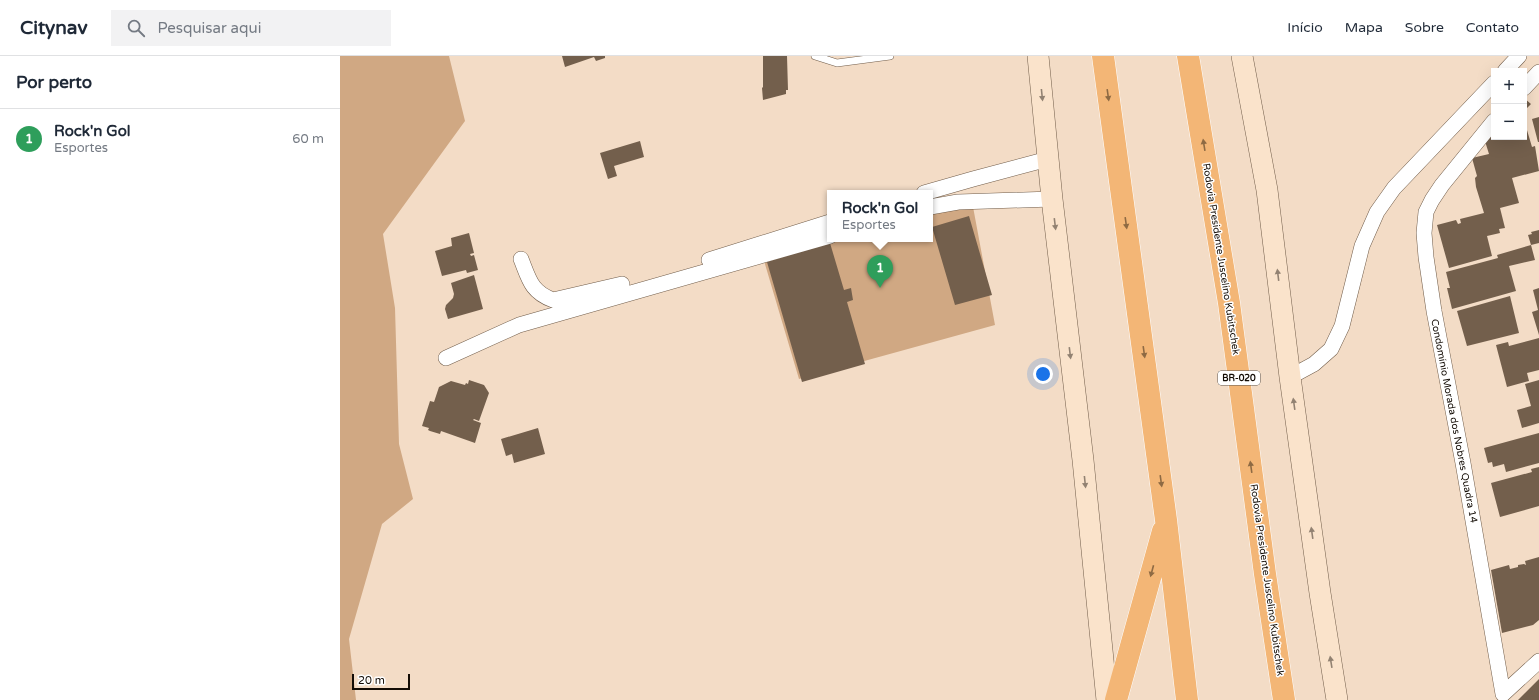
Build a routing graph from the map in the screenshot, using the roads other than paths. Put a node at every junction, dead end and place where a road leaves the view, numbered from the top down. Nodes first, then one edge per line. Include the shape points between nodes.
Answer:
1 (815, 56) edge
2 (890, 56) edge
3 (1038, 56) edge
4 (1103, 56) edge
5 (1188, 56) edge
6 (1242, 56) edge
7 (1519, 56) edge
8 (1508, 68) edge
9 (1539, 72) edge
10 (1527, 85) edge
11 (1491, 86) edge
12 (1491, 125) edge
13 (1048, 160) junction
14 (933, 190) edge
15 (1052, 199) junction
16 (933, 206) edge
17 (827, 223) edge
18 (827, 237) edge
19 (521, 259) dead end
20 (446, 358) dead end
21 (1290, 377) junction
22 (1166, 520) junction
23 (1539, 661) edge
24 (1108, 700) edge
25 (1116, 700) edge
26 (1187, 700) edge
27 (1284, 700) edge
28 (1337, 700) edge

1 - 2 lane via 836,63
3 -> 13 main road
4 -> 22 highway
27 -> 5 highway, Rodovia Presidente Juscelino Kubitschek / BR-020 via 1229,302
21 -> 6 main road via 1268,190
7 - 8 street
9 - 10 street
11 - 21 street via 1394,188 1377,212 1362,246 1342,326 1331,349 1314,364
12 - 23 street, Condomínio Morada dos Nobres Quadra 14 via 1442,185 1428,207 1425,220 1426,257 1503,694
13 - 14 street
13 - 15 main road
15 - 16 street via 958,202
15 -> 24 main road
17 - 19 street via 698,264 602,290 553,300 541,296 533,287
18 - 20 street via 519,325
28 -> 21 main road
22 -> 25 highway
22 - 26 highway

